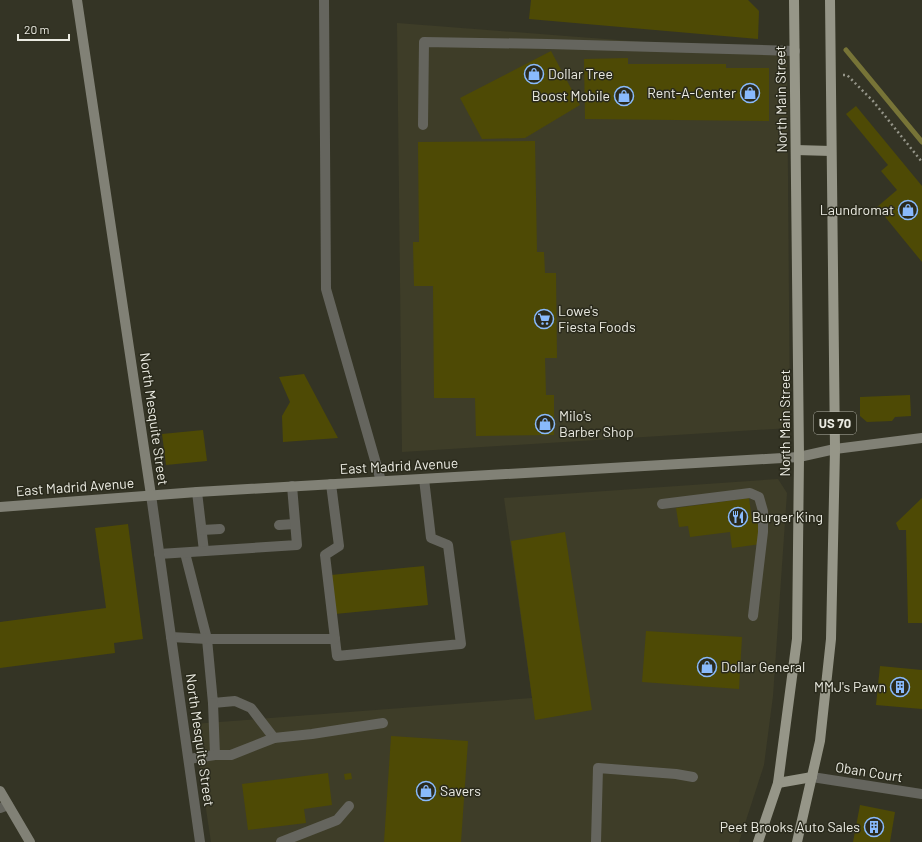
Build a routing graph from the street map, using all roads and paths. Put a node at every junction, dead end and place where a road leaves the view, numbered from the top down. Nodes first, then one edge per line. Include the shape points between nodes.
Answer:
1 (77, 0) edge
2 (324, 0) edge
3 (794, 0) edge
4 (830, 0) edge
5 (795, 51) junction
6 (831, 74) junction
7 (423, 125) dead end
8 (796, 150) junction
9 (831, 151) junction
10 (922, 162) edge
11 (922, 438) edge
12 (835, 449) junction
13 (800, 457) junction
14 (424, 479) junction
15 (381, 481) junction
16 (331, 484) junction
17 (292, 486) junction
18 (197, 492) junction
19 (151, 495) junction
20 (662, 504) dead end
21 (0, 507) edge
22 (295, 524) junction
23 (279, 525) dead end
24 (220, 529) dead end
25 (202, 530) junction
26 (204, 551) junction
27 (185, 553) junction
28 (159, 554) junction
29 (753, 616) dead end
30 (171, 638) junction
31 (207, 639) junction
32 (335, 639) junction
33 (213, 703) junction
34 (383, 723) dead end
35 (274, 738) junction
36 (214, 755) junction
37 (189, 759) junction
38 (693, 777) dead end
39 (812, 777) junction
40 (778, 783) junction
41 (0, 791) edge
42 (922, 794) edge
43 (4, 806) edge
44 (349, 806) dead end
45 (30, 842) edge
46 (200, 842) edge
47 (280, 842) edge
48 (596, 842) edge
49 (758, 842) edge
50 (797, 842) edge

1 - 19 street, North Mesquite Street
2 - 15 street via 326,289
3 - 5 main road, North Main Street / US 70
4 - 6 main road, US 70
5 - 7 street via 424,42
5 - 8 main road, North Main Street / US 70
6 - 9 main road, US 70
6 - 10 path via 846,75 873,101
8 - 9 main road
8 - 13 main road, North Main Street / US 70
9 - 12 main road, US 70
11 - 12 street, East Madrid Avenue
12 - 13 street, East Madrid Avenue
12 - 39 main road, US 70 via 831,639 820,741
13 - 14 street, East Madrid Avenue
13 - 40 main road, North Main Street / US 70 via 797,639
14 - 15 street, East Madrid Avenue
14 - 32 street via 431,538 448,545 461,644 337,656
15 - 16 street, East Madrid Avenue
16 - 17 street, East Madrid Avenue
16 - 32 street via 339,546 325,555
17 - 18 street, East Madrid Avenue
17 - 22 street
18 - 19 street, East Madrid Avenue
18 - 25 street
19 - 21 street, East Madrid Avenue
19 - 28 street, North Mesquite Street
20 - 29 street via 750,493 759,497 763,511 763,532
22 - 23 street
22 - 26 street via 297,545
24 - 25 street
25 - 26 street
26 - 27 street
27 - 28 street
27 - 31 street
28 - 30 street, North Mesquite Street
30 - 31 street
30 - 37 street, North Mesquite Street
31 - 32 street
31 - 33 street
33 - 35 street via 235,701 251,708
33 - 36 street
34 - 35 street
35 - 36 street via 231,754
36 - 37 street
37 - 46 street, North Mesquite Street
38 - 48 street via 598,768
39 - 40 main road
39 - 42 street, Oban Court
39 - 50 main road, US 70
40 - 49 main road, North Main Street / US 70
41 - 43 street
43 - 45 street
44 - 47 street via 337,820

